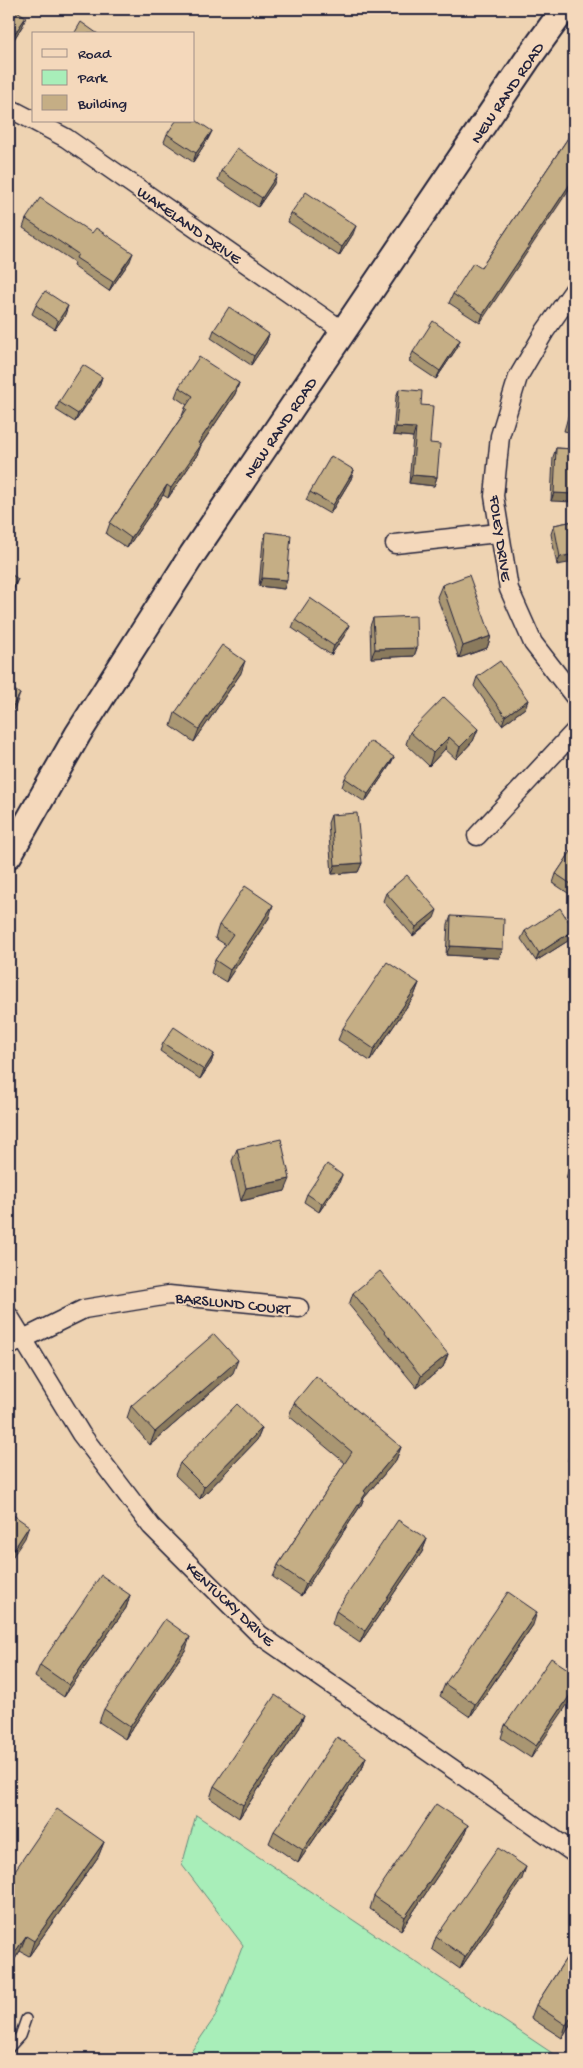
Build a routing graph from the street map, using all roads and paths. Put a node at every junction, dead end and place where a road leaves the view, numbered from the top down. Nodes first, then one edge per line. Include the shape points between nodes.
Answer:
1 (564, 9) edge
2 (9, 108) edge
3 (32, 120) edge
4 (36, 122) edge
5 (574, 290) edge
6 (343, 331) junction
7 (498, 533) junction
8 (395, 544) dead end
9 (574, 696) edge
10 (574, 732) edge
11 (477, 836) dead end
12 (9, 856) edge
13 (300, 1308) dead end
14 (9, 1316) edge
15 (16, 1343) edge
16 (574, 1853) edge
17 (26, 2019) dead end
18 (9, 2048) edge

1 - 6 street, NEW RAND ROAD
2 - 3 street, WAKELAND DRIVE
4 - 6 street, WAKELAND DRIVE via 66,138
5 - 7 street, FOLEY DRIVE via 518,377 500,436 494,496
6 - 12 street, NEW RAND ROAD via 192,555 78,734
7 - 8 street
7 - 9 street, FOLEY DRIVE via 509,590 533,644
10 - 11 street
13 - 15 street, BARSLUND COURT via 169,1295 84,1309
14 - 15 street, KENTUCKY DRIVE
15 - 16 street, KENTUCKY DRIVE via 151,1526 260,1635
17 - 18 lane via 20,2036

